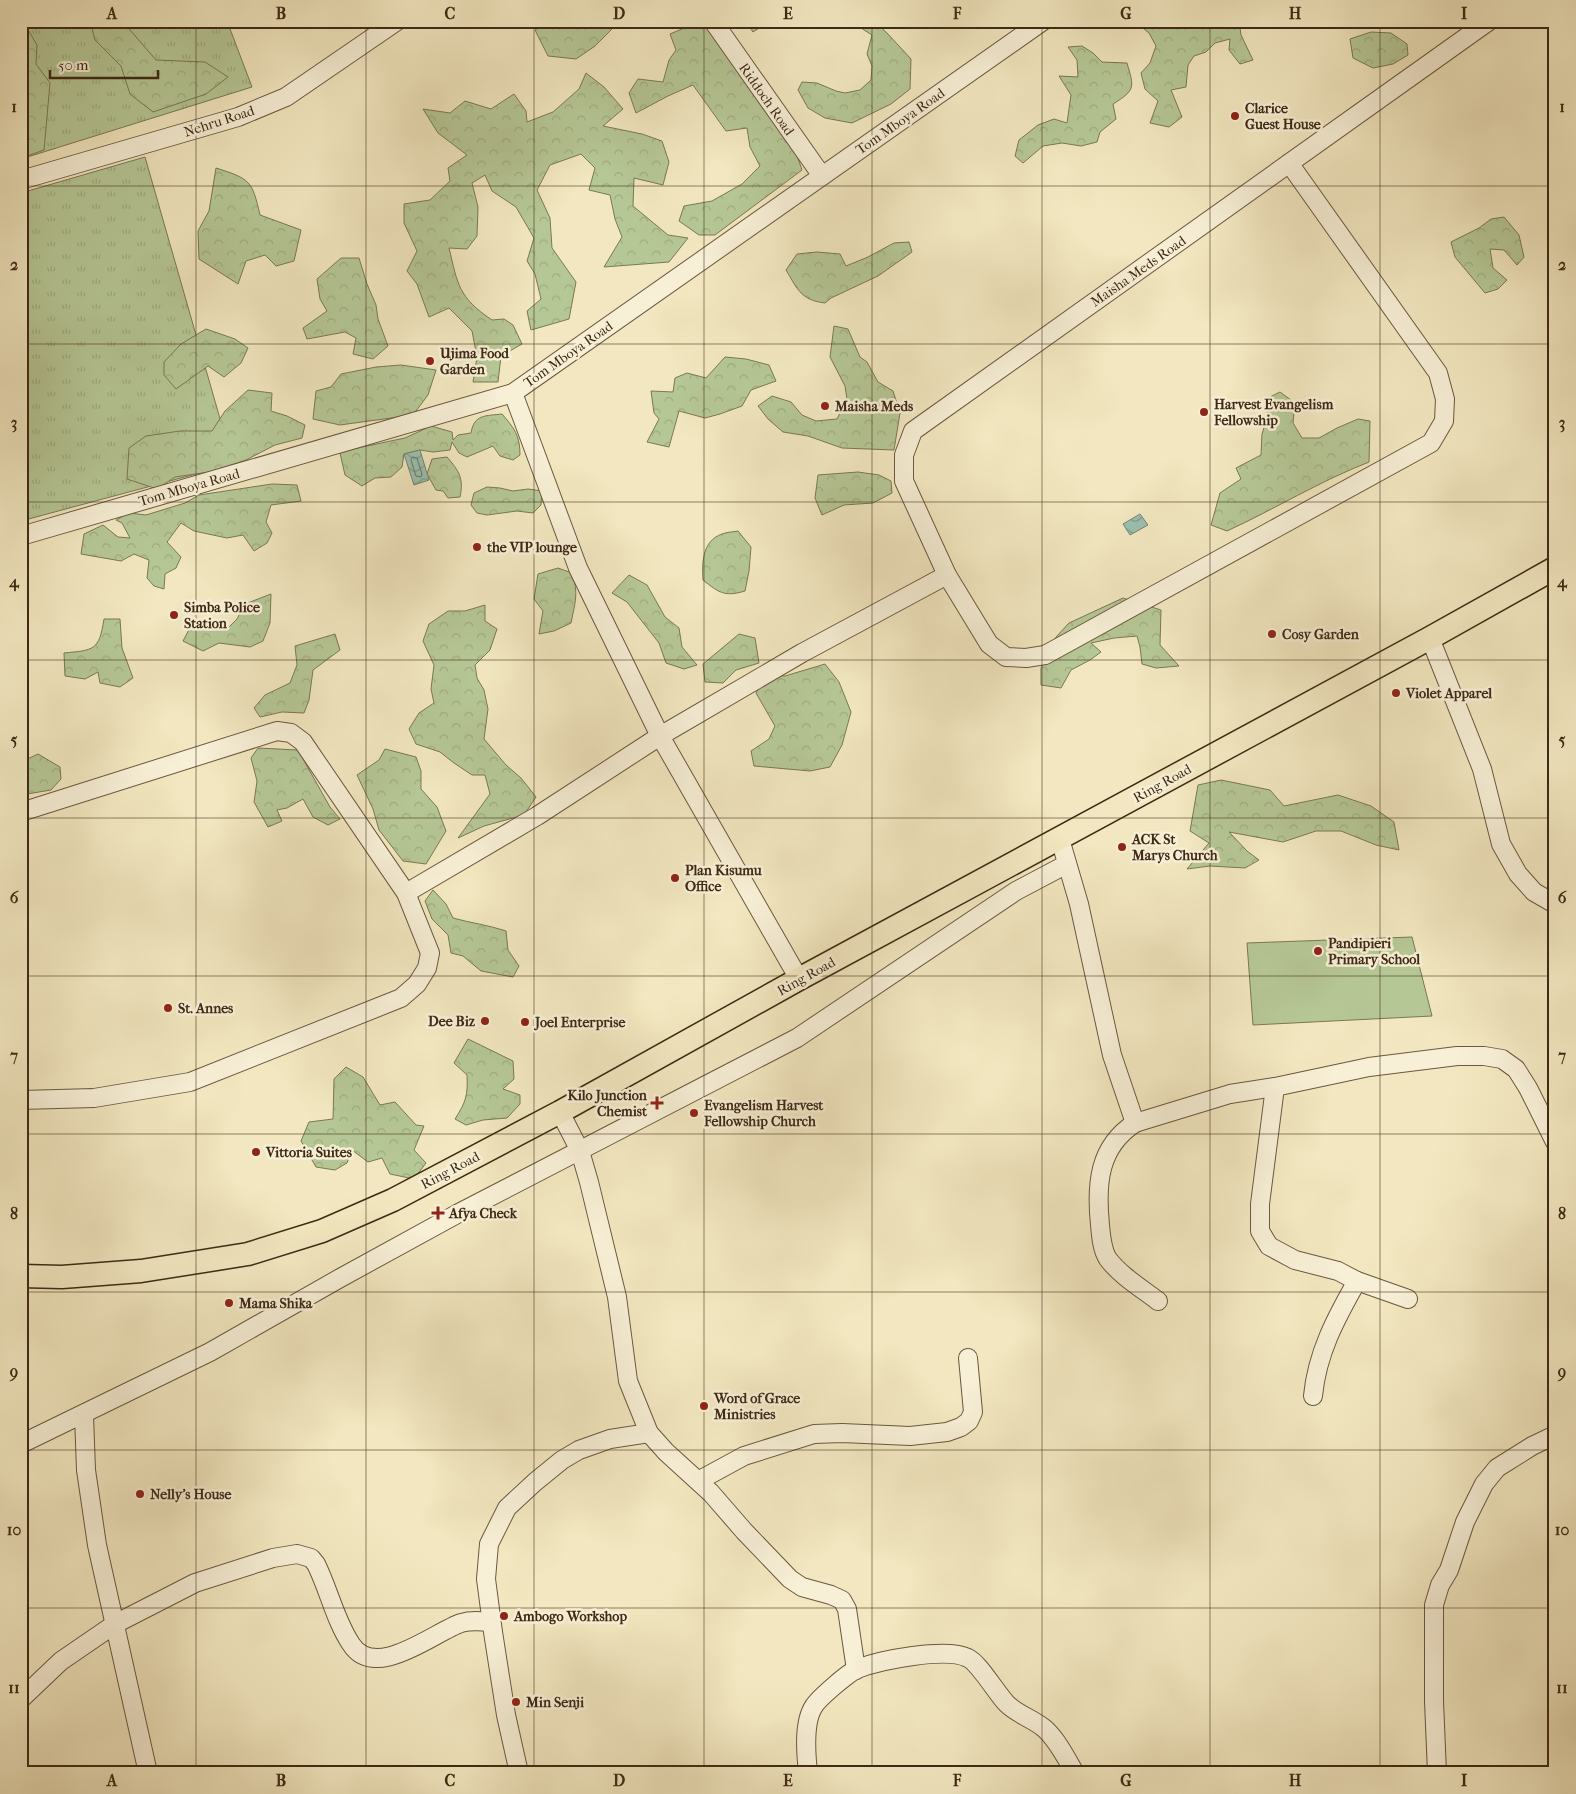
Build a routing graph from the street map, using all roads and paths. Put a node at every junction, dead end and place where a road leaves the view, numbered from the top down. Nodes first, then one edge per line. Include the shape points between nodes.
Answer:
1 (397, 21) edge
2 (713, 21) edge
3 (1043, 21) edge
4 (1490, 21) edge
5 (1290, 163) junction
6 (822, 176) junction
7 (21, 180) edge
8 (513, 392) junction
9 (21, 536) edge
10 (1555, 568) edge
11 (948, 575) junction
12 (1430, 638) junction
13 (660, 736) junction
14 (21, 812) edge
15 (1060, 839) junction
16 (1067, 864) junction
17 (406, 893) junction
18 (1555, 904) edge
19 (799, 979) junction
20 (1276, 1087) junction
21 (21, 1100) edge
22 (560, 1112) junction
23 (1136, 1123) junction
24 (1555, 1142) edge
25 (580, 1150) junction
26 (21, 1276) edge
27 (1357, 1281) junction
28 (1408, 1299) dead end
29 (1158, 1301) dead end
30 (968, 1358) dead end
31 (1313, 1396) dead end
32 (84, 1415) junction
33 (649, 1433) junction
34 (1555, 1435) edge
35 (21, 1444) edge
36 (698, 1480) junction
37 (491, 1622) junction
38 (115, 1624) junction
39 (856, 1670) junction
40 (21, 1699) edge
41 (148, 1773) edge
42 (519, 1773) edge
43 (808, 1773) edge
44 (1075, 1773) edge
45 (1437, 1773) edge

1 - 7 street, Nehru Road via 286,97 238,117
2 - 6 street, Riddoch Road
3 - 6 street, Tom Mboya Road
4 - 5 street, Maisha Meds Road
5 - 11 street, Maisha Meds Road via 912,432 904,455 904,481
5 - 11 street, Maisha Meds Road via 1438,373 1445,399 1444,421 1431,443 1045,655 1006,657 989,644
6 - 8 street, Tom Mboya Road
8 - 9 street, Tom Mboya Road
8 - 13 street via 578,568
10 - 12 main road, Ring Road
11 - 13 street
12 - 15 main road, Ring Road
12 - 18 street via 1482,769 1501,844 1518,874 1534,892
13 - 17 street via 538,816
13 - 19 street
14 - 17 street via 277,731 291,733 303,742
15 - 16 street
15 - 19 main road, Ring Road
16 - 23 street via 1079,904 1112,1055
16 - 25 street via 1016,891 797,1038
17 - 21 street via 430,953 427,968 417,984 401,998 190,1082 94,1098
19 - 22 main road, Ring Road
20 - 23 street via 1230,1094
20 - 24 street via 1369,1067 1457,1056 1502,1059 1516,1069
20 - 27 street via 1260,1191 1260,1232 1269,1246 1295,1260 1338,1271
22 - 25 street
22 - 26 main road, Ring Road via 394,1200 322,1231 248,1254 141,1271 62,1277
23 - 29 street via 1123,1131 1105,1160 1098,1194 1101,1238 1107,1258 1124,1276
25 - 32 street via 350,1272 210,1352
25 - 33 street via 617,1297 628,1381
27 - 28 street
27 - 31 street via 1325,1346 1316,1370
30 - 36 street via 974,1412 961,1427 910,1436 814,1434 744,1456
32 - 35 street
32 - 38 street via 87,1479 97,1546
33 - 36 street
33 - 37 street via 610,1439 579,1450 534,1482 507,1508 489,1544 486,1579
34 - 45 street via 1498,1468 1484,1484 1440,1585 1434,1605
36 - 39 street via 790,1579 802,1587 842,1600 847,1609
37 - 38 street via 461,1624 408,1650 383,1658 371,1658 352,1647 316,1564 311,1558 297,1554 273,1558 195,1583
37 - 42 street
38 - 40 street via 61,1661
38 - 41 street
39 - 43 street via 813,1706 806,1731
39 - 44 street via 899,1657 951,1653 969,1658 1008,1705 1045,1728

